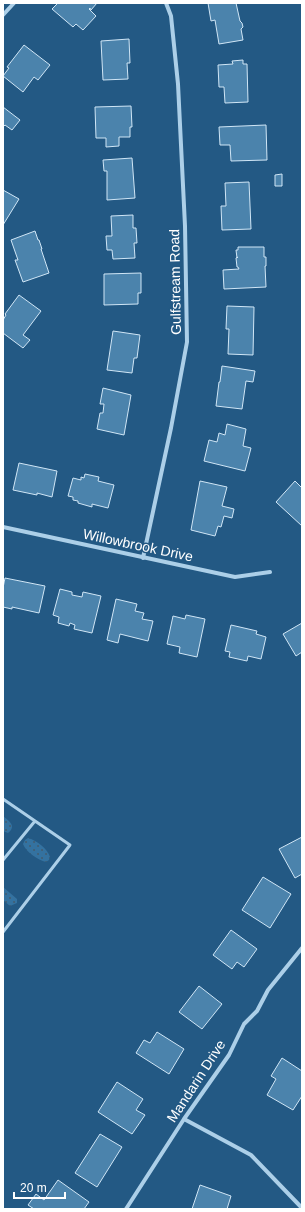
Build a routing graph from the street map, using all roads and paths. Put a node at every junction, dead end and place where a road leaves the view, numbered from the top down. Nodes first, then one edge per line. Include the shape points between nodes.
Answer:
1 (14, 3) edge
2 (166, 3) edge
3 (3, 15) edge
4 (3, 527) edge
5 (143, 558) junction
6 (270, 572) dead end
7 (3, 799) edge
8 (35, 821) junction
9 (3, 860) edge
10 (3, 932) edge
11 (302, 948) edge
12 (184, 1119) junction
13 (302, 1208) edge
14 (126, 1209) edge

1 - 3 street
2 - 5 street, Gulfstream Road via 171,16 178,84 185,226 187,342
4 - 5 street, Willowbrook Drive
5 - 6 street, Willowbrook Drive via 235,577
7 - 8 lane
8 - 9 lane
8 - 10 lane via 70,846
11 - 12 street, Mandarin Drive via 244,1024 229,1055
12 - 13 street via 251,1155
12 - 14 street, Mandarin Drive

